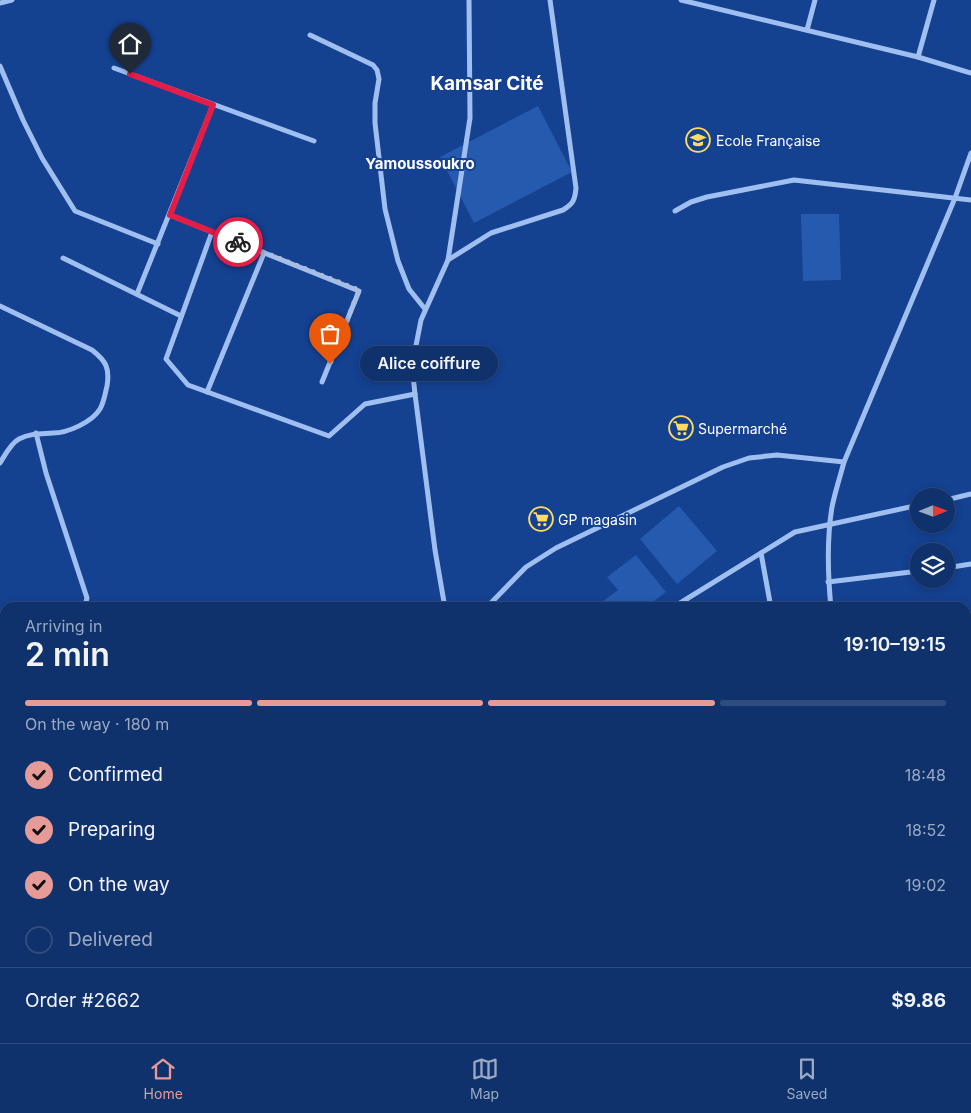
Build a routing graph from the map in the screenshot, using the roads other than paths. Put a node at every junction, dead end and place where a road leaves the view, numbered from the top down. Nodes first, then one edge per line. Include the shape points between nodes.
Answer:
1 (12, 0) edge
2 (469, 0) edge
3 (550, 0) edge
4 (682, 0) edge
5 (815, 0) edge
6 (934, 0) edge
7 (698, 2) edge
8 (0, 3) edge
9 (807, 30) junction
10 (310, 36) dead end
11 (918, 57) junction
12 (0, 66) edge
13 (114, 68) dead end
14 (971, 73) edge
15 (213, 105) junction
16 (314, 141) dead end
17 (971, 154) edge
18 (955, 198) junction
19 (971, 200) edge
20 (676, 211) dead end
21 (170, 215) junction
22 (212, 232) junction
23 (158, 244) junction
24 (264, 252) junction
25 (63, 258) dead end
26 (448, 260) junction
27 (137, 294) junction
28 (0, 306) edge
29 (425, 310) junction
30 (181, 316) junction
31 (322, 382) dead end
32 (207, 392) junction
33 (415, 394) junction
34 (36, 433) junction
35 (844, 462) junction
36 (0, 463) edge
37 (971, 494) edge
38 (955, 498) edge
39 (910, 507) edge
40 (830, 523) junction
41 (761, 553) junction
42 (971, 564) edge
43 (955, 567) edge
44 (910, 572) edge
45 (828, 582) junction
46 (86, 602) edge
47 (444, 602) edge
48 (492, 602) edge
49 (682, 602) edge
50 (770, 602) edge
51 (830, 602) edge

1 - 8 street
2 - 26 street via 470,118
3 - 26 street via 575,198 563,210 491,233
4 - 7 street
5 - 9 street
6 - 11 street
7 - 9 street
9 - 11 street
10 - 29 street via 373,65 377,70 376,123 385,209 409,289
11 - 14 street
12 - 23 street via 42,158 75,210
13 - 15 street
15 - 16 street
15 - 21 street
17 - 18 street
18 - 19 street
18 - 20 street via 794,180 707,197
18 - 35 street
21 - 22 street
21 - 23 street
22 - 24 street
22 - 30 street
23 - 27 street
24 - 31 street via 359,290
24 - 32 street
25 - 27 street
26 - 29 street
27 - 30 street
28 - 34 street via 92,350 107,365 105,395 94,416 66,432
29 - 33 street via 412,366
30 - 32 street via 166,359 188,385
32 - 33 street via 330,436 365,404
33 - 47 street
34 - 36 street via 17,440
34 - 46 street
35 - 40 street
35 - 48 street via 777,455 749,458 723,467 556,548 526,567
37 - 38 street
39 - 40 street
40 - 41 street via 794,532
40 - 45 street
41 - 49 street
41 - 50 street
42 - 43 street
44 - 45 street
45 - 51 street

